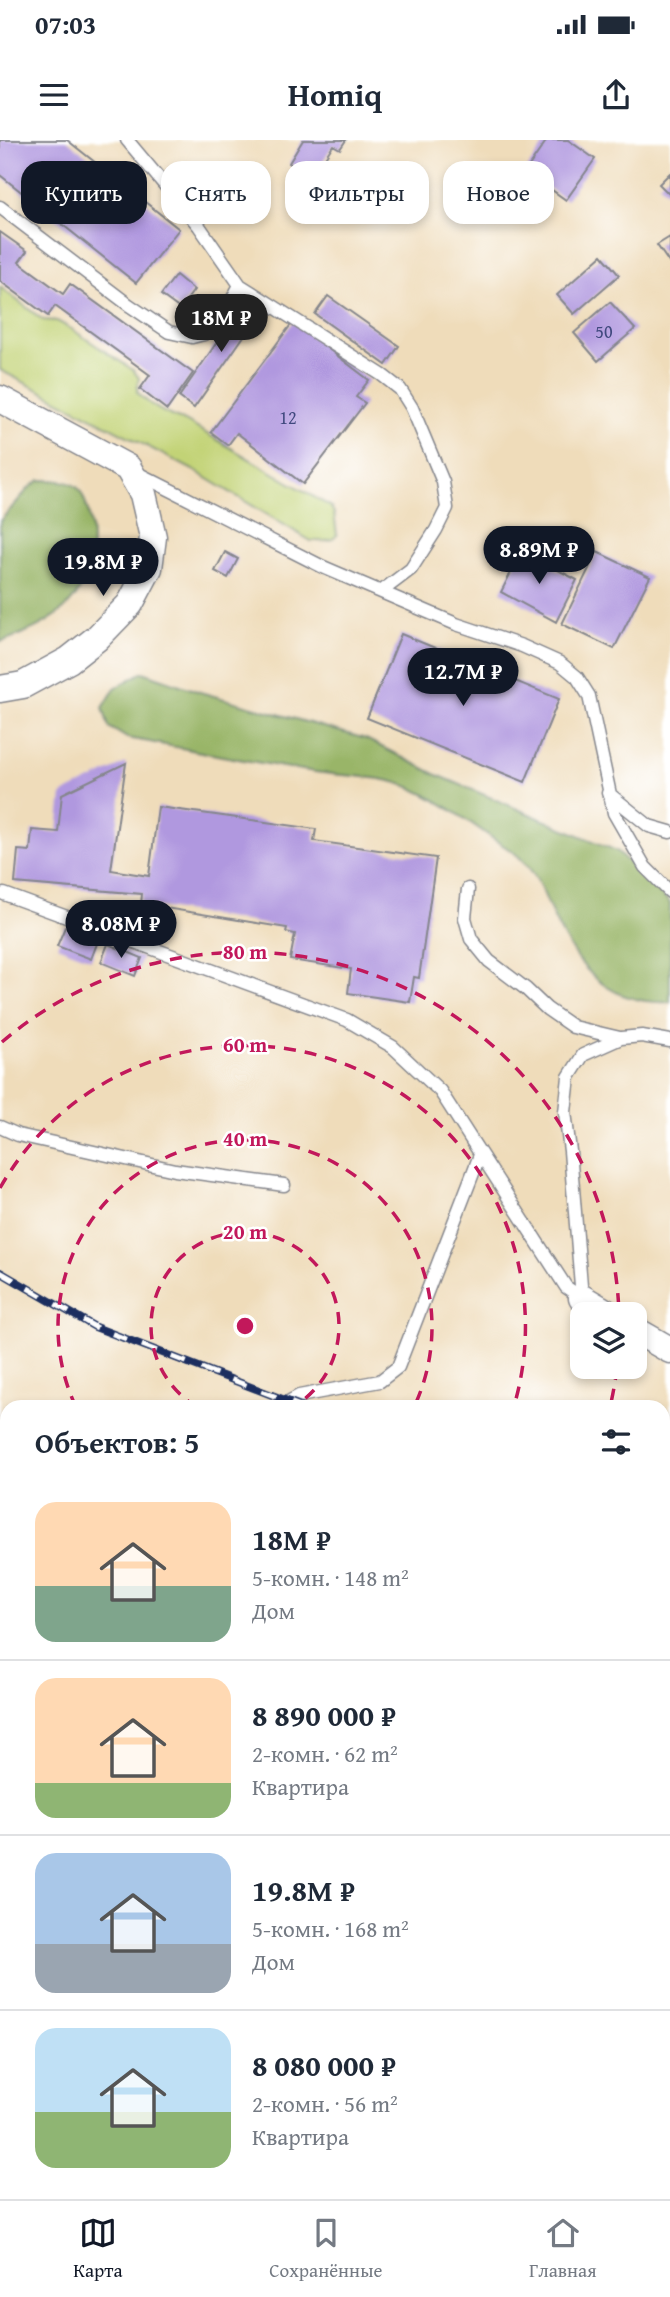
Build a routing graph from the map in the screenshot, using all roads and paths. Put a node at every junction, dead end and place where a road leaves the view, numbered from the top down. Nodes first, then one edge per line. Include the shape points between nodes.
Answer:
1 (127, 140) edge
2 (0, 207) edge
3 (240, 285) junction
4 (0, 399) edge
5 (128, 468) junction
6 (382, 591) junction
7 (0, 689) edge
8 (608, 793) junction
9 (670, 832) edge
10 (468, 889) dead end
11 (670, 892) edge
12 (4, 894) dead end
13 (621, 1038) junction
14 (670, 1041) edge
15 (0, 1127) edge
16 (480, 1155) junction
17 (284, 1185) dead end
18 (582, 1298) junction
19 (589, 1302) edge
20 (647, 1337) edge
21 (670, 1350) edge
22 (292, 1400) edge

1 - 3 lane via 199,226
2 - 3 lane via 169,332 192,337 204,334 220,322
3 - 6 lane via 382,375 400,389 412,408 443,482 447,508 411,569
4 - 5 street
5 - 6 lane via 323,567
5 - 7 street via 143,494 153,537 149,569 130,604 69,660 23,685
6 - 8 lane via 560,663 577,677 589,696
8 - 9 lane via 649,826
8 - 11 lane via 626,838 645,867
10 - 13 lane via 468,929 489,961 573,1027
12 - 16 lane via 347,1020 393,1047 440,1091
13 - 14 lane
13 - 18 lane via 583,1055 569,1077 565,1112
15 - 17 lane via 175,1170
16 - 18 lane via 566,1287
16 - 22 lane via 397,1367 380,1381
18 - 19 street
20 - 21 street

